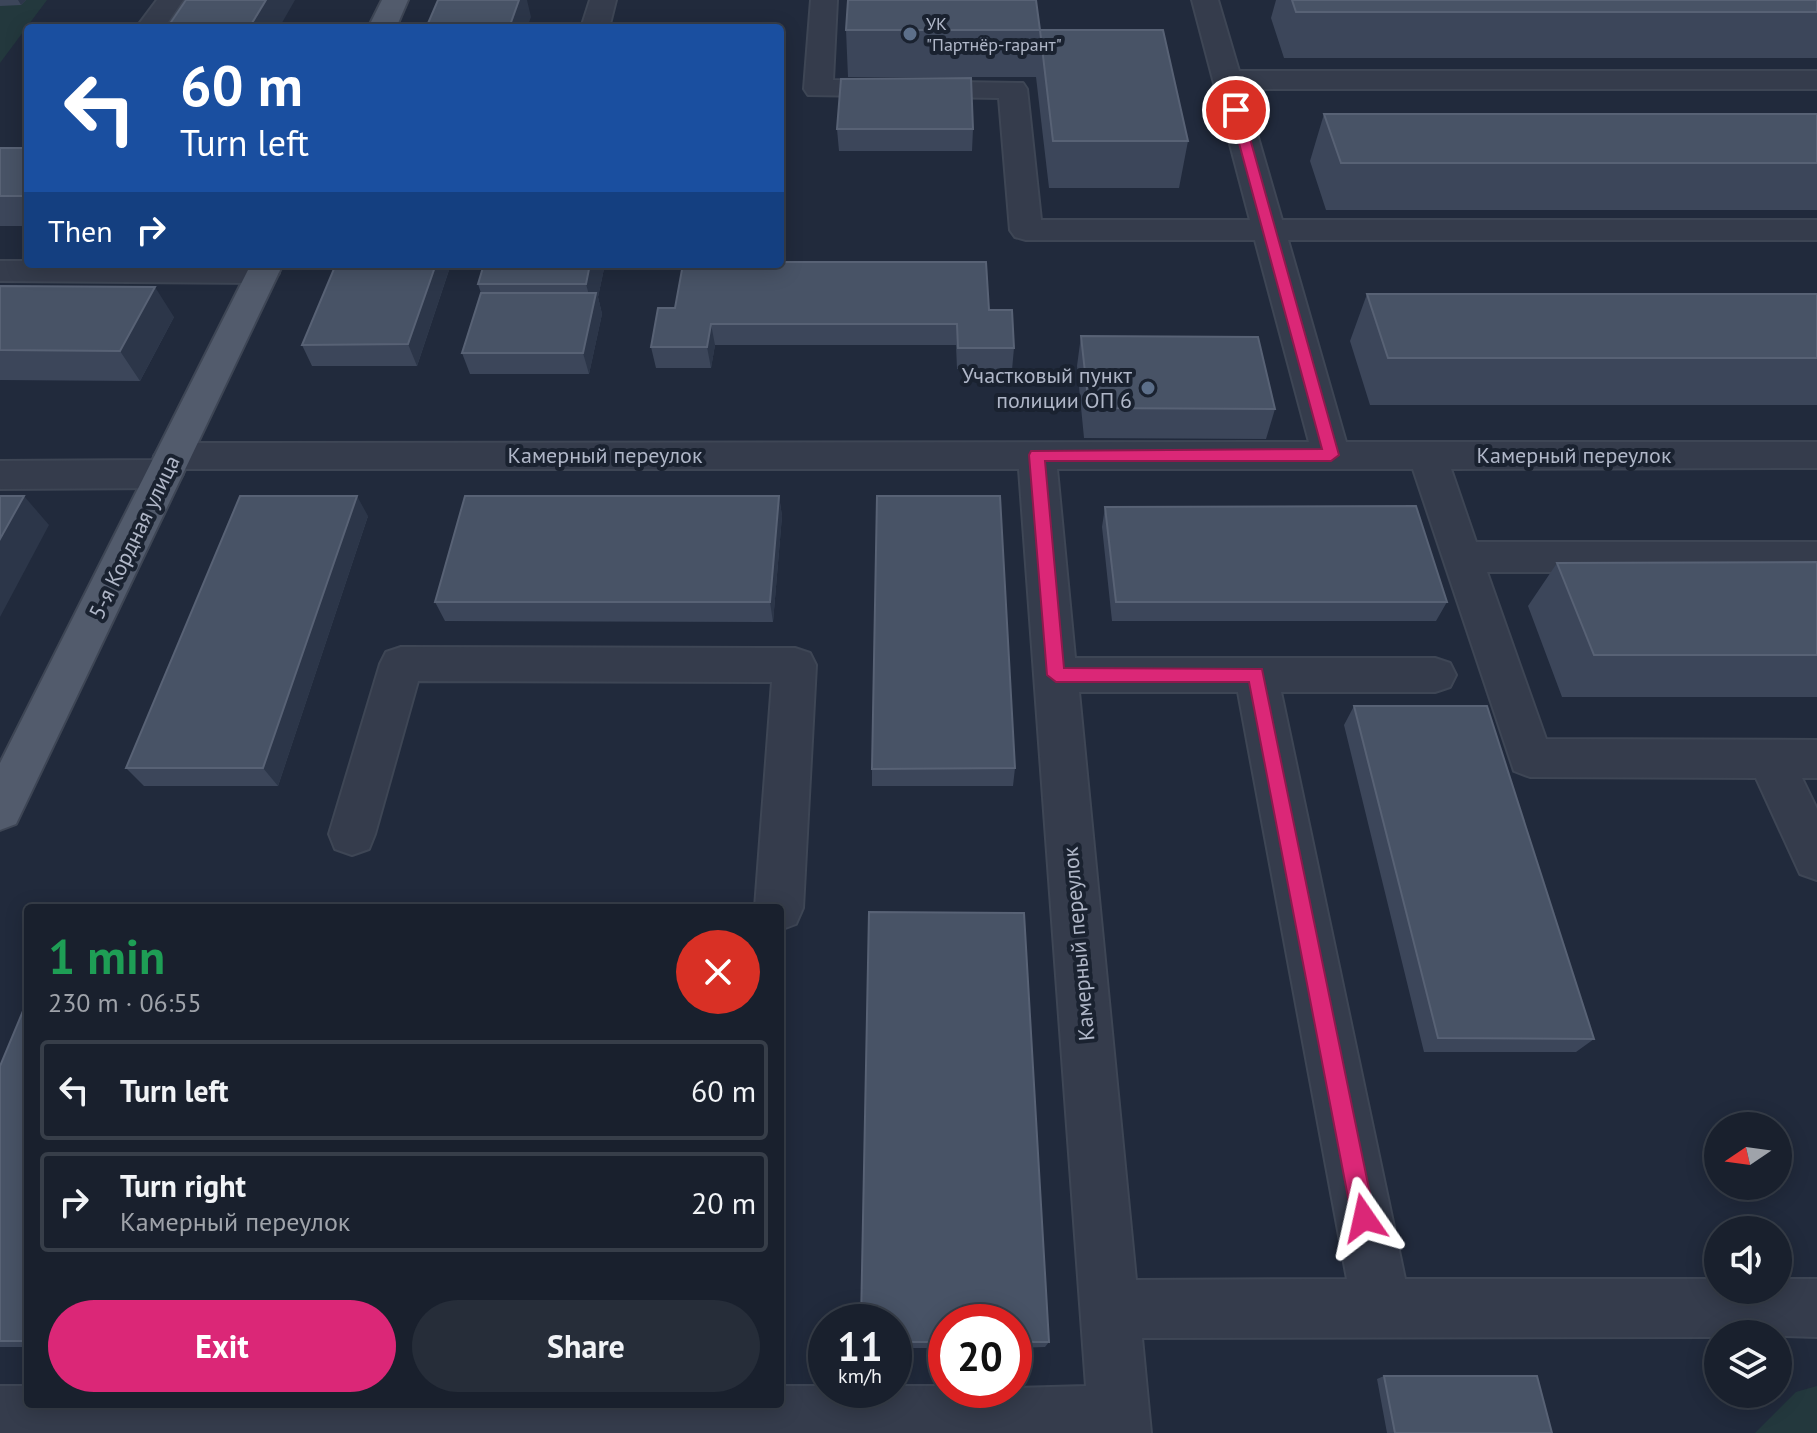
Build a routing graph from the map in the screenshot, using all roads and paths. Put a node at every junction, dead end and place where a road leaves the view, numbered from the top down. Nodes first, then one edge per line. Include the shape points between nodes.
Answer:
1 (170, 0) edge
2 (395, 0) edge
3 (603, 0) edge
4 (824, 0) edge
5 (1205, 0) edge
6 (153, 24) edge
7 (384, 24) edge
8 (596, 24) edge
9 (1227, 80) junction
10 (1817, 80) edge
11 (1269, 230) junction
12 (1817, 230) edge
13 (264, 268) edge
14 (0, 271) edge
15 (1037, 455) junction
16 (1331, 455) junction
17 (1427, 455) junction
18 (1817, 455) edge
19 (169, 465) junction
20 (0, 475) edge
21 (1462, 557) junction
22 (1817, 557) edge
23 (1256, 674) junction
24 (1056, 675) junction
25 (1435, 675) dead end
26 (1770, 759) junction
27 (1817, 759) edge
28 (0, 810) edge
29 (352, 834) dead end
30 (1817, 859) edge
31 (779, 904) edge
32 (1817, 1308) edge
33 (1109, 1309) junction
34 (1382, 1309) junction
35 (746, 1411) edge
36 (0, 1417) edge
37 (1120, 1425) edge

1 - 6 street
2 - 7 main road
3 - 8 street
4 - 11 street via 818,89 1013,89 1026,230
5 - 9 street
9 - 10 street
9 - 11 street
11 - 12 street
11 - 16 street
13 - 14 street
13 - 19 main road, 5-я Кордная улица
15 - 16 street, Камерный переулок
15 - 19 street, Камерный переулок
15 - 24 street, Камерный переулок
16 - 17 street, Камерный переулок
17 - 18 street, Камерный переулок
17 - 21 street
19 - 20 street, Камерный переулок
19 - 28 main road, 5-я Кордная улица
21 - 22 street
21 - 26 street via 1530,758
23 - 24 street
23 - 25 street
23 - 34 street
24 - 33 street, Камерный переулок
26 - 27 street
26 - 30 street
29 - 31 street via 401,664 795,665
32 - 34 street
33 - 34 street
33 - 37 street, Камерный переулок
35 - 36 street
35 - 37 street

